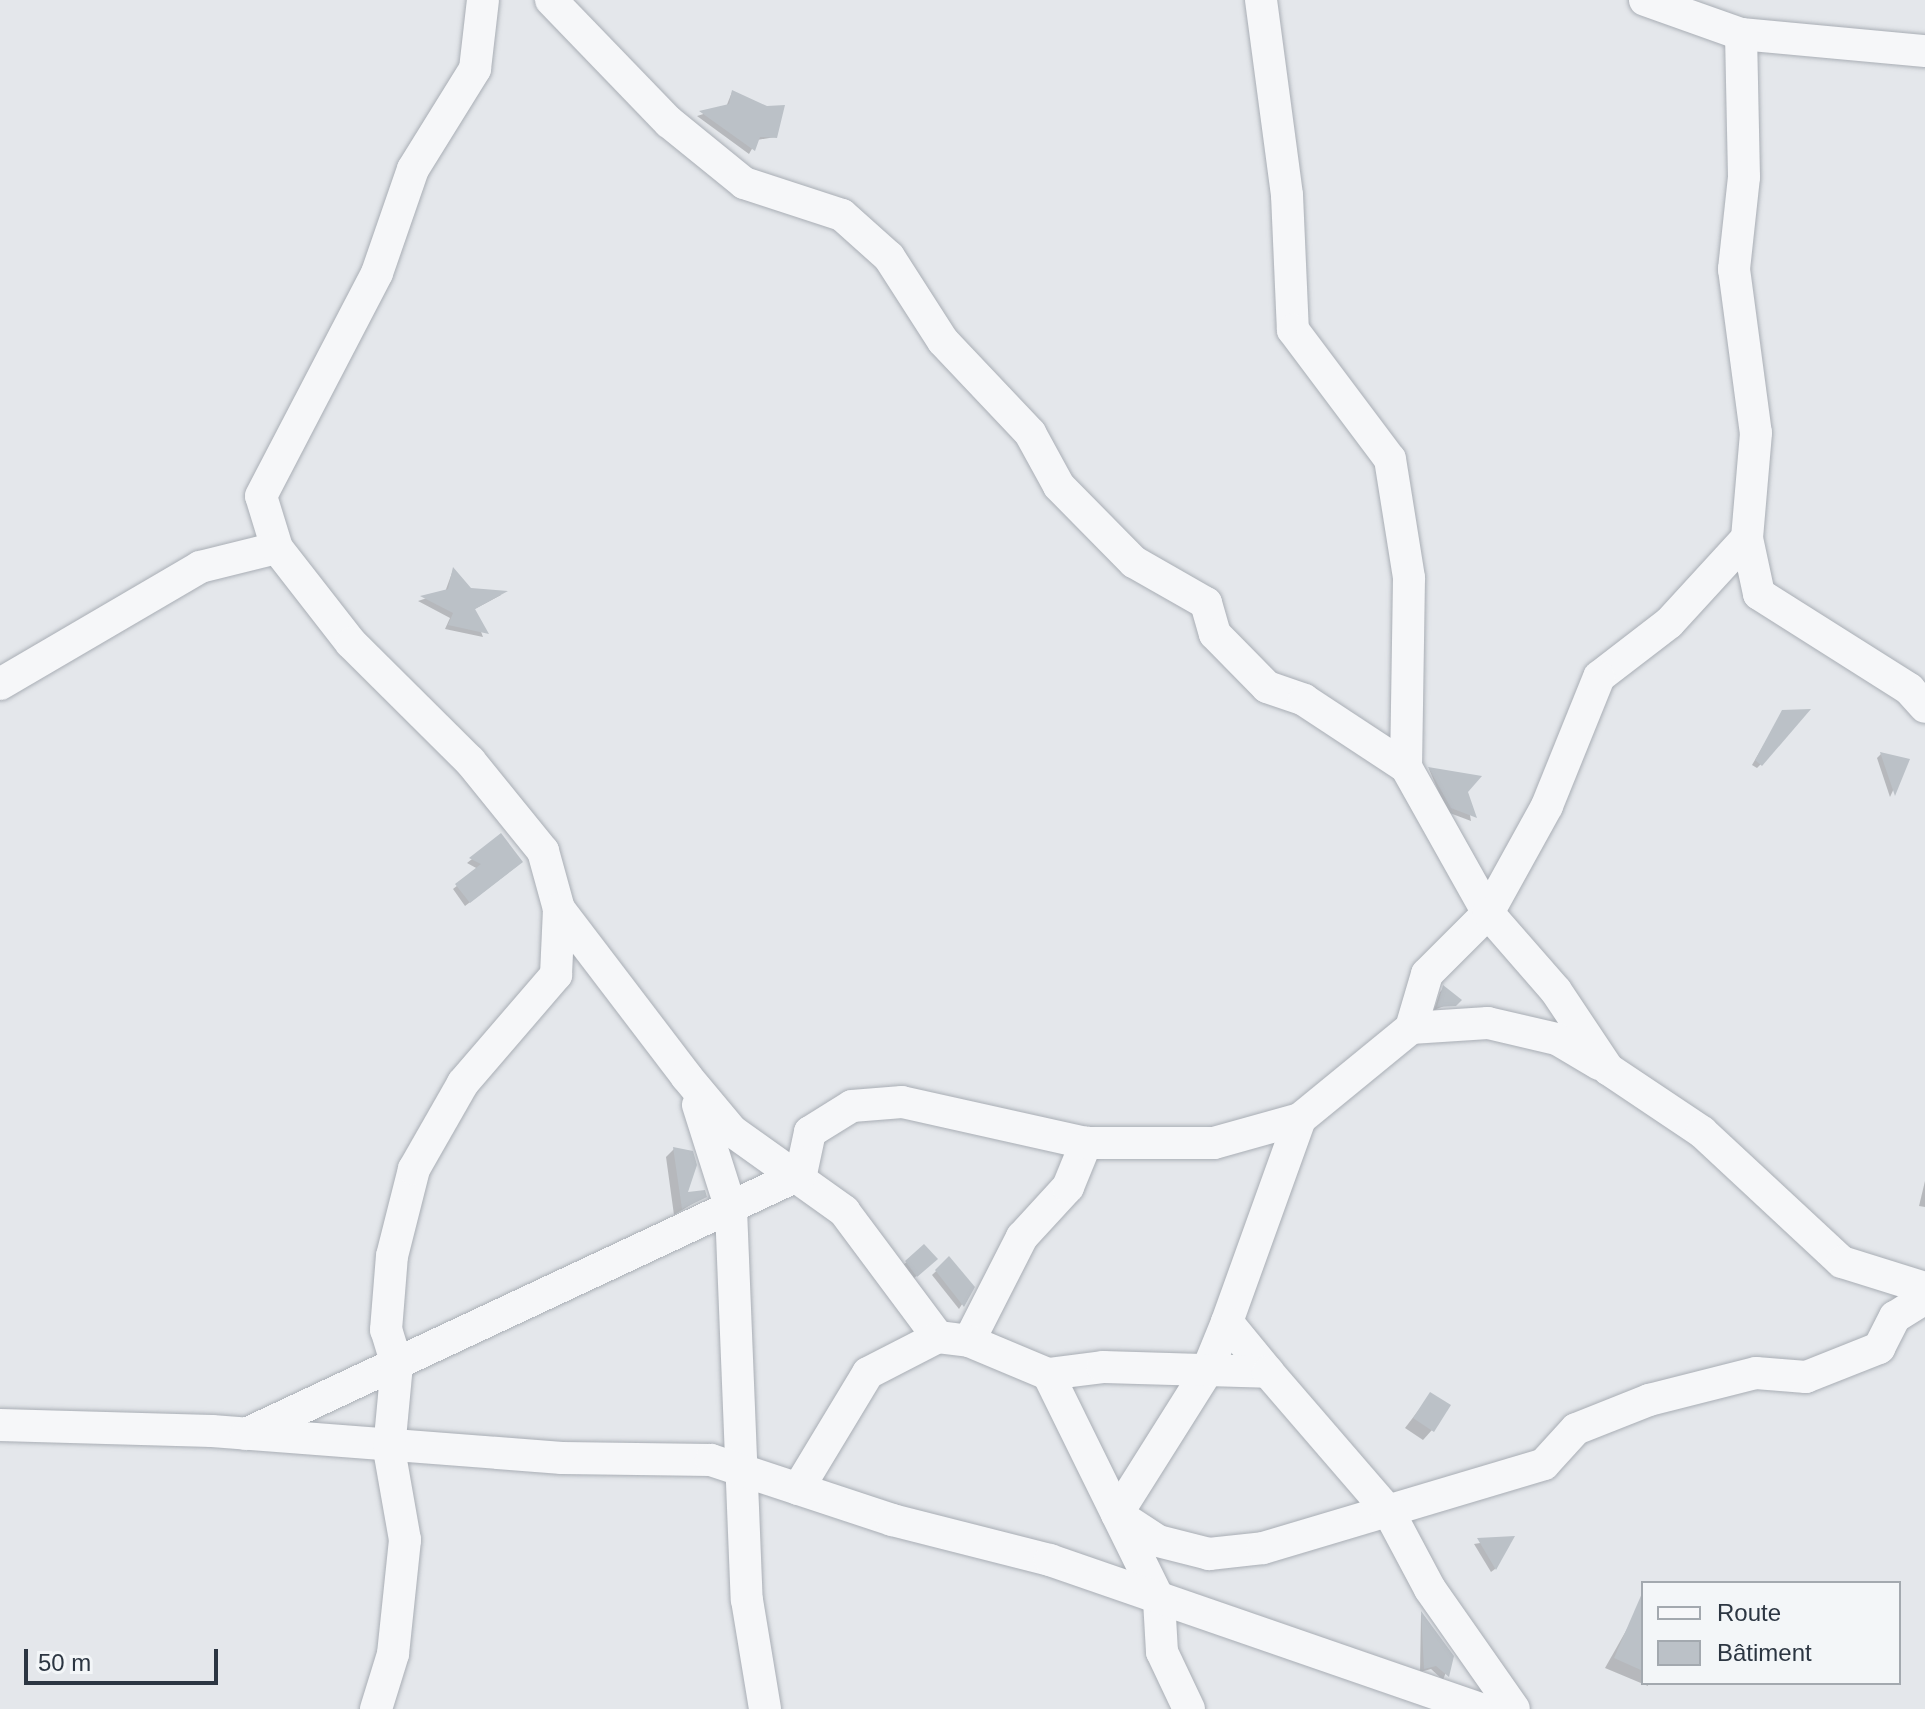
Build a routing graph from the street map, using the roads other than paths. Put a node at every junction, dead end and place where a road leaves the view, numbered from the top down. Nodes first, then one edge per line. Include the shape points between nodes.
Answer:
1 (483, 0) edge
2 (551, 0) edge
3 (1261, 0) edge
4 (1645, 0) edge
5 (1741, 34) junction
6 (1925, 51) edge
7 (1747, 538) junction
8 (277, 548) junction
9 (0, 684) edge
10 (1925, 707) edge
11 (1406, 767) junction
12 (559, 909) junction
13 (1488, 913) junction
14 (1411, 1028) junction
15 (1608, 1069) junction
16 (686, 1076) junction
17 (1300, 1119) junction
18 (1086, 1143) junction
19 (801, 1174) junction
20 (731, 1209) junction
21 (1925, 1288) edge
22 (1925, 1298) edge
23 (1227, 1322) junction
24 (953, 1339) junction
25 (397, 1365) junction
26 (1207, 1371) junction
27 (1268, 1372) junction
28 (1048, 1374) junction
29 (0, 1425) edge
30 (246, 1434) junction
31 (389, 1449) junction
32 (745, 1471) junction
33 (798, 1489) junction
34 (1389, 1512) junction
35 (1117, 1514) junction
36 (1159, 1600) junction
37 (376, 1709) edge
38 (765, 1709) edge
39 (1189, 1709) edge
40 (1481, 1709) edge
41 (1514, 1709) edge

1 - 8 street via 475,69 413,169 377,273 261,496
2 - 11 street via 669,122 744,183 842,215 889,257 943,341 1030,433 1059,486 1134,562 1206,603 1215,634 1267,687 1304,700
3 - 11 street via 1287,195 1293,330 1390,459 1409,578
4 - 5 street
5 - 6 street
5 - 7 street via 1744,177 1734,269 1756,433
7 - 10 street via 1759,594 1909,689
7 - 13 street via 1669,623 1599,677 1547,806
8 - 9 street via 200,567
8 - 12 street via 351,643 470,761 543,851
11 - 13 street
12 - 16 street
12 - 25 street via 556,975 463,1083 414,1169 392,1256 386,1330
13 - 14 street via 1427,974
13 - 15 street via 1556,991
14 - 15 street via 1488,1023 1557,1039
14 - 17 street
15 - 21 street via 1702,1132 1842,1262
16 - 19 street via 732,1131
16 - 20 street via 720,1159
17 - 18 street via 1214,1143
17 - 23 street
18 - 19 street via 902,1102 852,1106 810,1132
18 - 24 street via 1068,1187 1022,1237
19 - 20 street
19 - 24 street via 844,1211
20 - 25 street
20 - 32 street
22 - 34 street via 1895,1317 1879,1348 1806,1377 1756,1373 1649,1400 1576,1429 1544,1464
23 - 26 street
23 - 27 street
24 - 28 street
24 - 33 street via 868,1373
25 - 30 street
25 - 31 street
26 - 27 street
26 - 28 street via 1103,1367
26 - 35 street
27 - 34 street
28 - 35 street
29 - 30 street
30 - 31 street
31 - 32 street via 711,1460
31 - 37 street via 405,1540 393,1654
32 - 33 street
32 - 38 street via 747,1600
33 - 36 street via 1050,1560
34 - 35 street via 1263,1548 1209,1554 1158,1541
34 - 41 street via 1430,1589
35 - 36 street
36 - 39 street via 1162,1652
36 - 40 street

